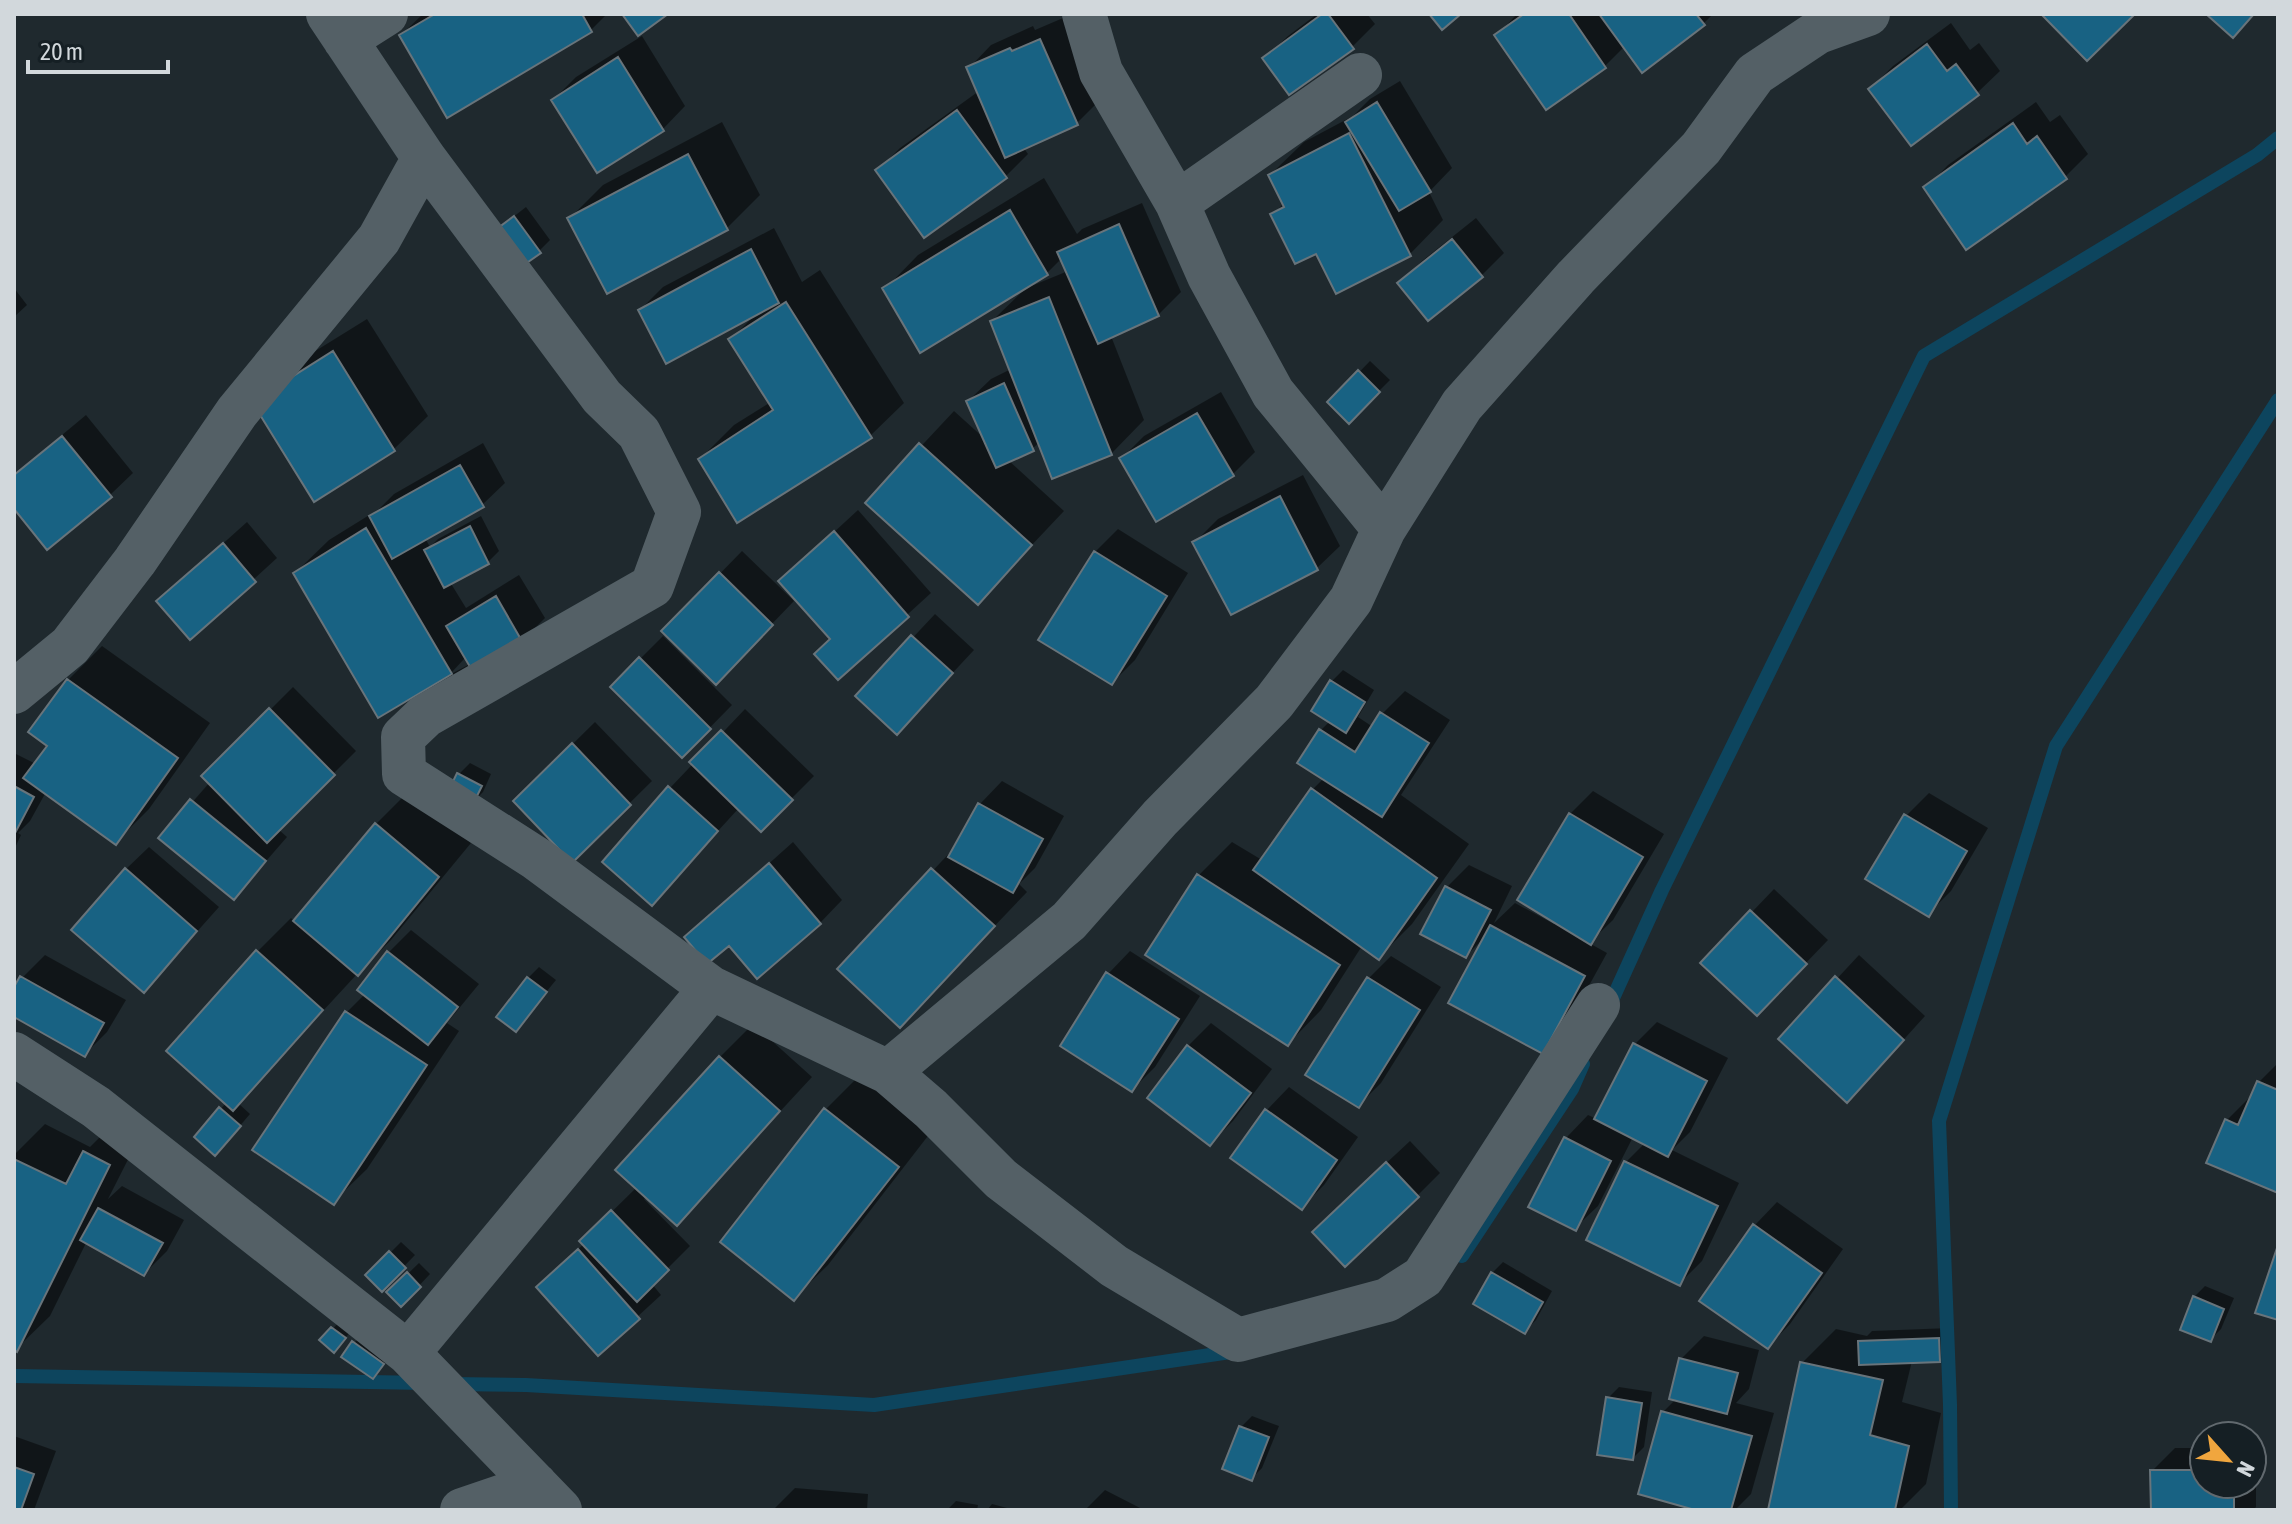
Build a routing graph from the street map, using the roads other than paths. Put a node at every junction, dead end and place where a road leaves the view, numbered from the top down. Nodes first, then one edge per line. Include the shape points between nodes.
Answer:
1 (386, 14) edge
2 (1084, 14) edge
3 (1868, 14) edge
4 (337, 27) edge
5 (1360, 75) dead end
6 (424, 158) junction
7 (1177, 203) junction
8 (1384, 529) junction
9 (14, 692) edge
10 (711, 988) junction
11 (1598, 1005) dead end
12 (14, 1054) edge
13 (888, 1072) junction
14 (408, 1353) junction
15 (548, 1498) edge
16 (462, 1510) edge

1 - 4 street
2 - 7 street via 1101,72
3 - 8 street via 1818,32 1755,74 1701,148 1462,405
4 - 6 street
5 - 7 street
6 - 9 street via 379,239 237,412 70,646
6 - 10 street via 602,397 639,433 679,512 652,586 425,716 403,737 404,774 537,859
7 - 8 street via 1209,276 1273,393
8 - 13 street via 1351,600 1274,702 1069,921
10 - 13 street
10 - 14 street
11 - 13 street via 1423,1277 1387,1300 1238,1340 1101,1256 1001,1179
12 - 14 street via 96,1107
14 - 15 street
15 - 16 street

